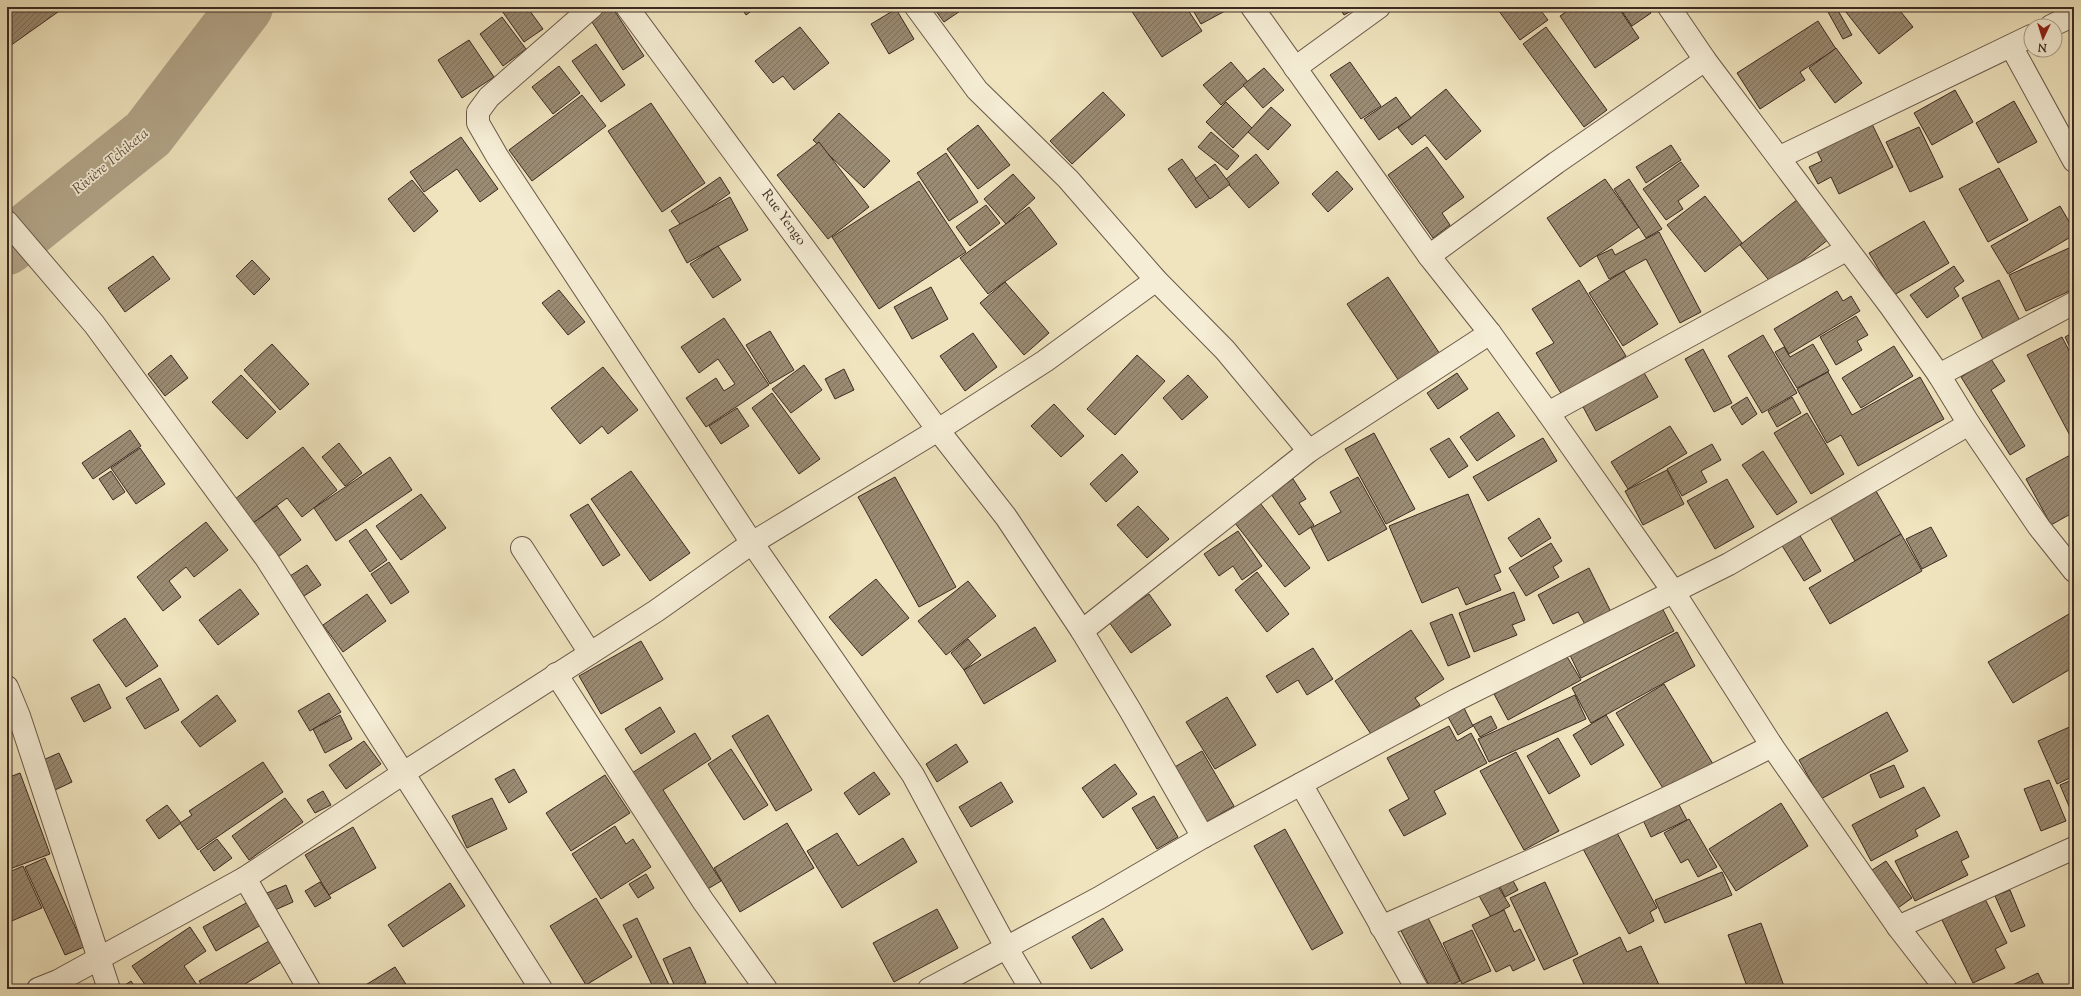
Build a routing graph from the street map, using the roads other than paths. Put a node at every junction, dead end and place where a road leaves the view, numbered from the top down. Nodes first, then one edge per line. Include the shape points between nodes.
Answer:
1 (592, 7) edge
2 (627, 7) edge
3 (916, 7) edge
4 (1252, 7) edge
5 (1379, 7) edge
6 (1669, 7) edge
7 (2074, 15) edge
8 (2063, 20) edge
9 (2023, 40) edge
10 (2011, 46) junction
11 (1705, 60) junction
12 (1295, 68) junction
13 (1780, 157) junction
14 (2074, 161) edge
15 (7, 222) edge
16 (1846, 250) junction
17 (1429, 256) junction
18 (1156, 280) junction
19 (2074, 303) edge
20 (1490, 333) junction
21 (1939, 375) junction
22 (1548, 413) junction
23 (1969, 424) junction
24 (938, 430) junction
25 (1309, 451) junction
26 (752, 543) junction
27 (522, 548) dead end
28 (2074, 571) edge
29 (1673, 590) junction
30 (1082, 630) junction
31 (590, 653) junction
32 (556, 674) junction
33 (7, 687) edge
34 (1772, 746) junction
35 (402, 774) junction
36 (1301, 784) junction
37 (1203, 837) junction
38 (2074, 848) edge
39 (245, 878) junction
40 (1381, 926) junction
41 (1898, 927) junction
42 (1006, 947) junction
43 (98, 959) junction
44 (38, 989) edge
45 (109, 989) edge
46 (308, 989) edge
47 (541, 989) edge
48 (766, 989) edge
49 (929, 989) edge
50 (1032, 989) edge
51 (1417, 989) edge
52 (1946, 989) edge

1 - 26 street via 490,97 478,112 478,123 497,156
2 - 24 street, Rue Yengo
3 - 18 street via 977,90 1068,179
4 - 12 street
5 - 12 street
6 - 11 street
7 - 8 street
9 - 10 street
10 - 13 street
10 - 14 street
11 - 13 street
11 - 17 street via 1556,163
12 - 17 street
13 - 16 street
15 - 35 street via 94,324 266,558
16 - 21 street
16 - 22 street
17 - 20 street
18 - 24 street via 1045,361
18 - 25 street via 1225,350
19 - 21 street
20 - 22 street
20 - 25 street
21 - 23 street
22 - 29 street
23 - 28 street via 2039,527
23 - 29 street via 1729,564
24 - 26 street
24 - 30 street, Rue Yengo via 1006,517
25 - 30 street
26 - 31 street via 656,611
26 - 42 street via 913,775
27 - 31 street
29 - 34 street
29 - 36 street via 1456,700
30 - 37 street, Rue Yengo
31 - 32 street
32 - 35 street
32 - 48 street via 704,901
33 - 43 street via 19,716
34 - 40 street via 1687,790
34 - 41 street
35 - 39 street
35 - 47 street
36 - 37 street
36 - 40 street
37 - 42 street via 1099,898
38 - 41 street
39 - 43 street
39 - 46 street
40 - 51 street
41 - 52 street
42 - 49 street
42 - 50 street
43 - 44 street
43 - 45 street

